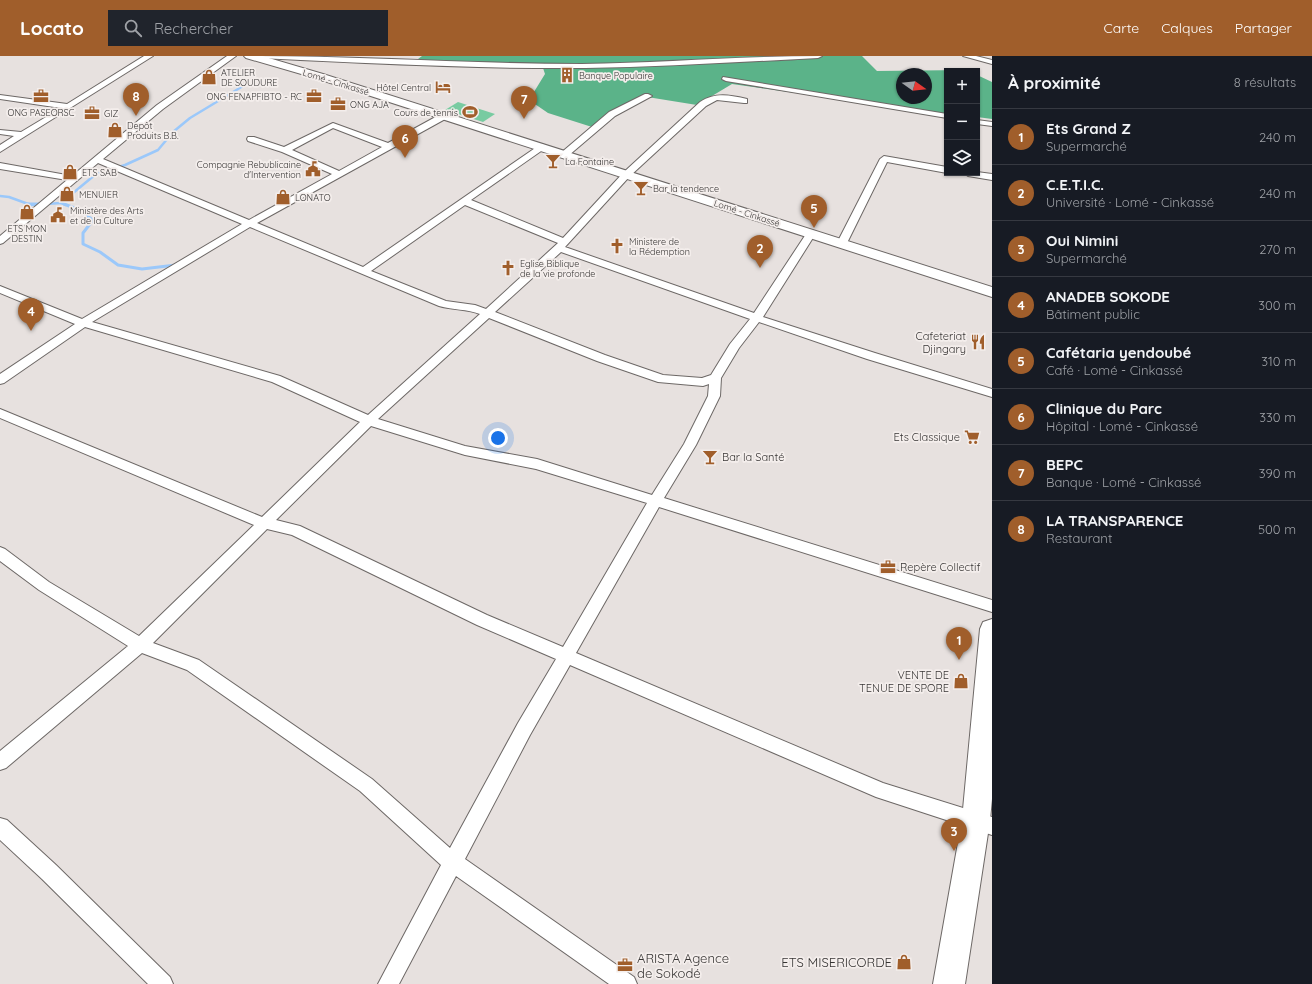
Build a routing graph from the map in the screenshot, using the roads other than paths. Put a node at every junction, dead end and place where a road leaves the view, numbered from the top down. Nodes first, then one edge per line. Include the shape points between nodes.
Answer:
1 (149, 56) edge
2 (232, 56) edge
3 (250, 56) edge
4 (259, 56) edge
5 (643, 56) edge
6 (818, 56) edge
7 (967, 56) edge
8 (751, 59) junction
9 (992, 62) edge
10 (650, 64) junction
11 (714, 89) dead end
12 (648, 96) dead end
13 (0, 97) edge
14 (710, 98) junction
15 (744, 101) dead end
16 (67, 106) junction
17 (444, 116) junction
18 (944, 116) edge
19 (980, 122) edge
20 (992, 124) edge
21 (0, 132) edge
22 (22, 135) junction
23 (250, 139) dead end
24 (388, 146) junction
25 (541, 147) junction
26 (0, 149) edge
27 (285, 150) junction
28 (565, 154) junction
29 (97, 160) junction
30 (0, 166) edge
31 (944, 169) edge
32 (339, 174) junction
33 (626, 174) junction
34 (980, 175) edge
35 (992, 177) edge
36 (74, 179) junction
37 (464, 201) junction
38 (250, 223) junction
39 (811, 233) junction
40 (2, 237) edge
41 (842, 243) junction
42 (562, 245) junction
43 (364, 271) junction
44 (962, 283) junction
45 (0, 289) edge
46 (992, 292) edge
47 (992, 309) edge
48 (487, 313) junction
49 (757, 318) junction
50 (83, 323) junction
51 (715, 378) junction
52 (0, 380) edge
53 (992, 392) edge
54 (0, 413) edge
55 (369, 421) junction
56 (656, 500) junction
57 (264, 523) junction
58 (0, 553) edge
59 (992, 606) edge
60 (992, 629) edge
61 (140, 645) junction
62 (566, 656) junction
63 (0, 762) edge
64 (984, 823) edge
65 (0, 827) edge
66 (452, 862) junction
67 (163, 984) edge
68 (388, 984) edge
69 (626, 984) edge
70 (949, 984) edge

1 - 16 street
2 - 29 street via 160,107
3 - 17 main road, Lomé - Cinkassé
4 - 10 street via 534,66
5 - 10 street
6 - 8 street
7 - 9 street
8 - 10 street
8 - 18 street via 724,81
11 - 14 street
12 - 28 street via 612,114
13 - 16 street
14 - 15 street via 722,97
14 - 33 street
16 - 22 street
17 - 24 street
17 - 25 main road, Lomé - Cinkassé
19 - 20 street
21 - 22 street
22 - 26 street
23 - 27 street
24 - 27 street via 334,125
24 - 32 street
25 - 28 main road, Lomé - Cinkassé
25 - 37 street
27 - 32 street
28 - 33 main road, Lomé - Cinkassé
29 - 36 street
29 - 38 street
30 - 36 street
31 - 41 street via 884,159
32 - 38 street
33 - 39 main road, Lomé - Cinkassé
33 - 42 street
34 - 35 street
36 - 40 street
37 - 42 street
37 - 43 street
38 - 43 street
38 - 50 street
39 - 41 main road, Lomé - Cinkassé
39 - 49 street
41 - 44 main road, Lomé - Cinkassé
42 - 48 street
42 - 49 street
43 - 48 street via 443,304 475,308
44 - 46 main road, Lomé - Cinkassé
44 - 47 main road
45 - 50 street
48 - 51 street via 662,379 703,382
48 - 55 street
49 - 51 street via 734,346
49 - 53 street
50 - 52 street
50 - 55 street via 276,379
51 - 56 street via 714,396 690,445
54 - 57 street
55 - 56 street via 464,450 537,464
55 - 57 street
56 - 59 street
56 - 62 street
57 - 61 street
57 - 62 street via 295,530 482,620
58 - 61 street via 44,586
60 - 64 main road
61 - 63 street
61 - 66 street via 193,665 359,780
62 - 64 street via 882,791
62 - 66 street
64 - 70 main road
65 - 67 street
66 - 68 street
66 - 69 street

